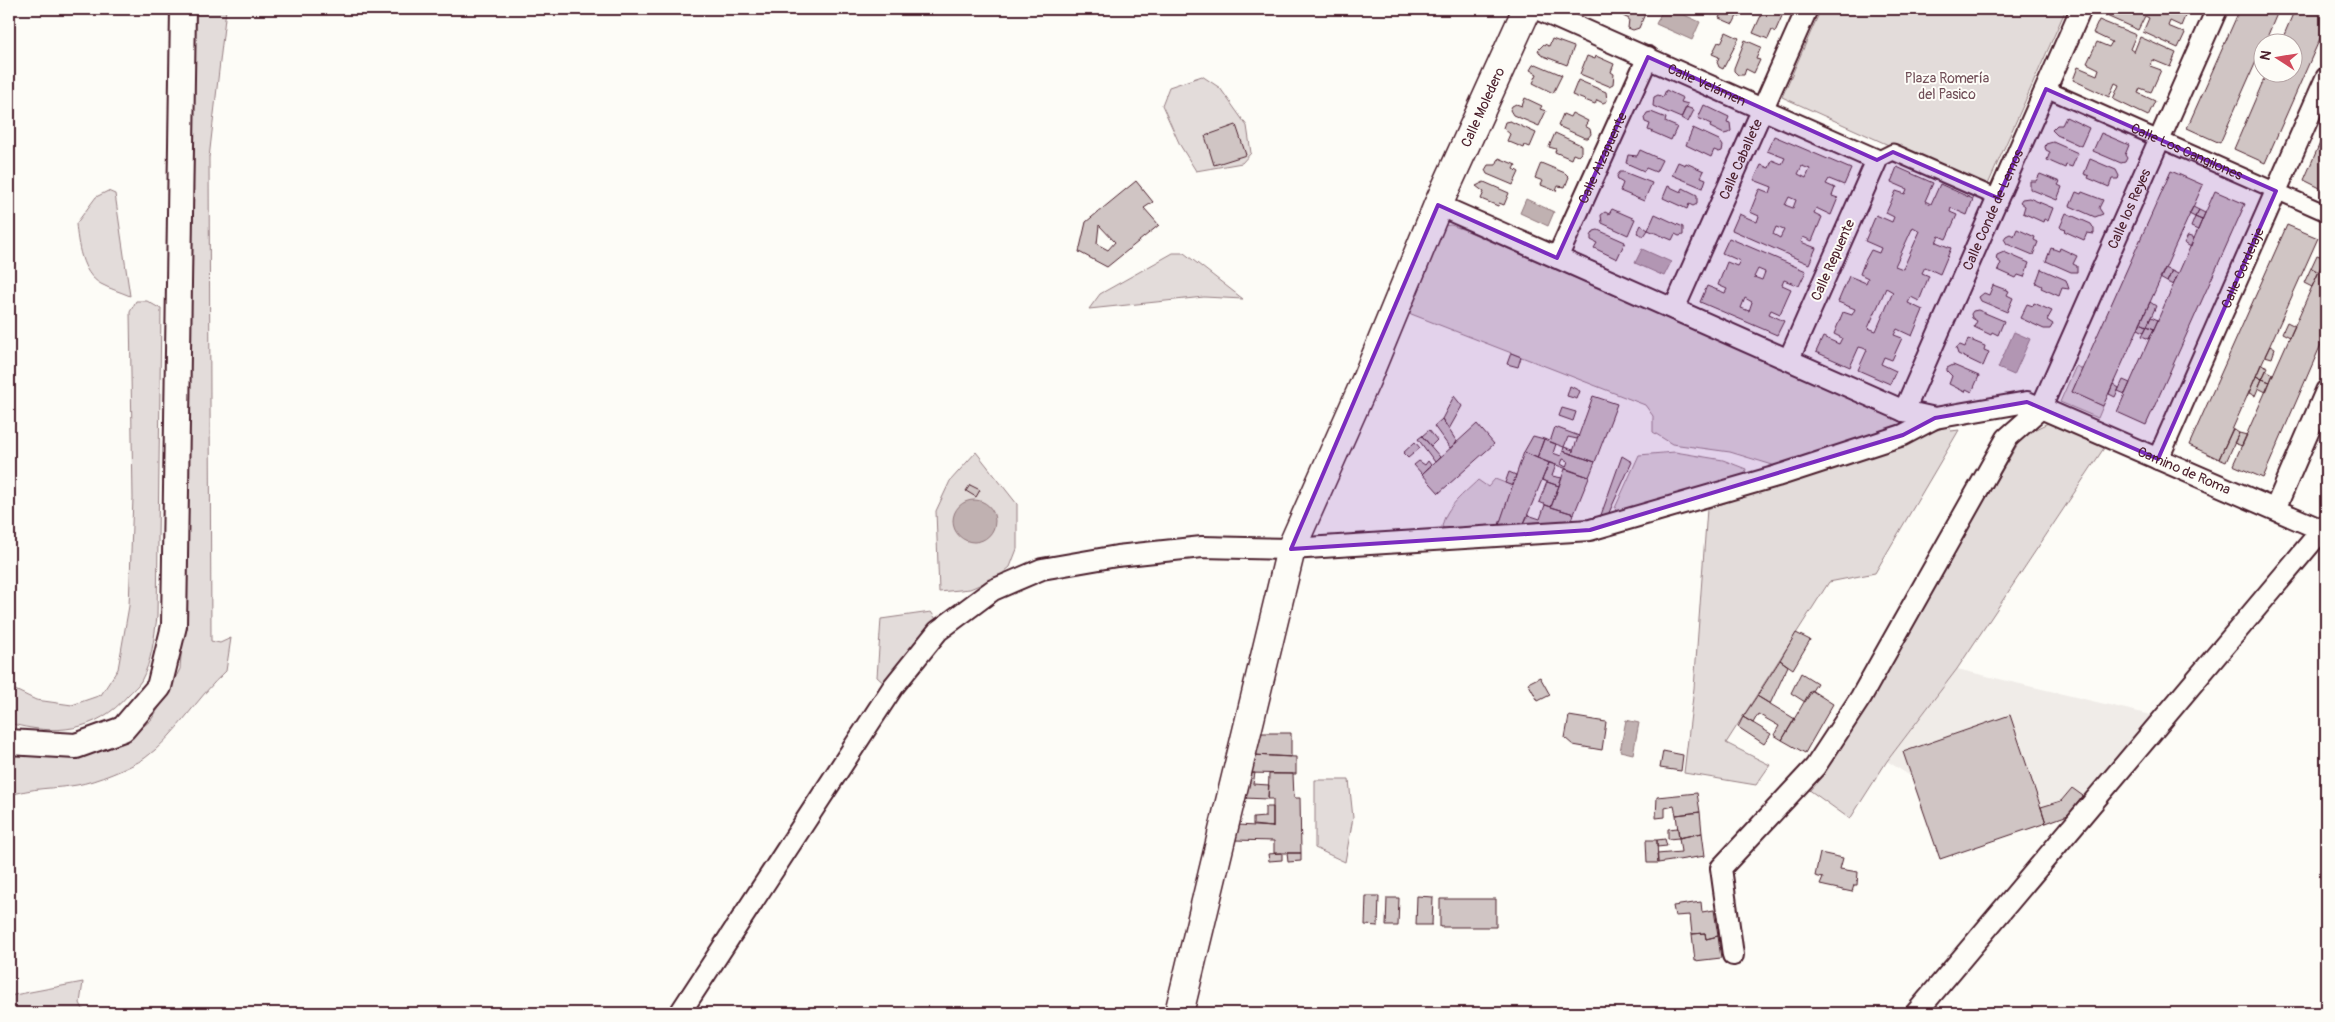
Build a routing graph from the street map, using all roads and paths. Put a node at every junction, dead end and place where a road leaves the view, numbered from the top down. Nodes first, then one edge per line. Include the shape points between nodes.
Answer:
1 (183, 9) edge
2 (1527, 9) edge
3 (1537, 9) edge
4 (1807, 9) edge
5 (2081, 9) edge
6 (2217, 9) edge
7 (1648, 58) junction
8 (2326, 78) edge
9 (2046, 89) junction
10 (1763, 108) junction
11 (2160, 140) junction
12 (1878, 160) junction
13 (2276, 191) junction
14 (1998, 198) junction
15 (1438, 205) junction
16 (2326, 213) edge
17 (1558, 258) junction
18 (1674, 309) junction
19 (1789, 359) junction
20 (2326, 391) edge
21 (2041, 408) junction
22 (1904, 410) junction
23 (1934, 418) junction
24 (2158, 459) junction
25 (2275, 509) junction
26 (2324, 528) edge
27 (1292, 549) junction
28 (9, 731) edge
29 (9, 742) edge
30 (60, 746) junction
31 (1734, 955) dead end
32 (680, 1013) edge
33 (1179, 1013) edge
34 (1916, 1013) edge

1 - 30 street via 174,626 160,687 123,729 76,746
2 - 15 main road, Calle Moledero
3 - 7 street, Calle Velámen
4 - 10 street, Calle Caballete
5 - 9 street, Calle Conde de Lemos
6 - 11 street, Calle los Reyes
7 - 10 street, Calle Velámen
7 - 17 street, Calle Alzapuente
8 - 13 street, Calle Cordelaje
9 - 11 street, Calle Los Cangilones
9 - 14 street, Calle Conde de Lemos
10 - 12 street, Calle Velámen
10 - 18 street, Calle Caballete
11 - 13 street, Calle Los Cangilones
11 - 21 street, Calle los Reyes
12 - 14 street via 1893,152
12 - 19 street, Calle Repuente
13 - 16 street, Calle Los Cangilones
13 - 24 street, Calle Cordelaje
14 - 22 street, Calle Conde de Lemos
15 - 17 street
15 - 27 main road, Calle Moledero
17 - 18 street
18 - 19 street
19 - 22 street
20 - 25 street
21 - 23 street, Camino de Roma via 2027,402
21 - 24 street, Camino de Roma
21 - 31 street via 2007,438 1861,697 1815,768 1721,868
22 - 23 street
23 - 27 street via 1903,435 1777,476 1590,530
24 - 25 street, Camino de Roma
25 - 26 street, Camino de Roma
26 - 34 street
27 - 32 street via 1202,547 1117,556 1042,569 994,590 938,631 893,687
27 - 33 main road, Calle Moledero
28 - 30 street
29 - 30 street

